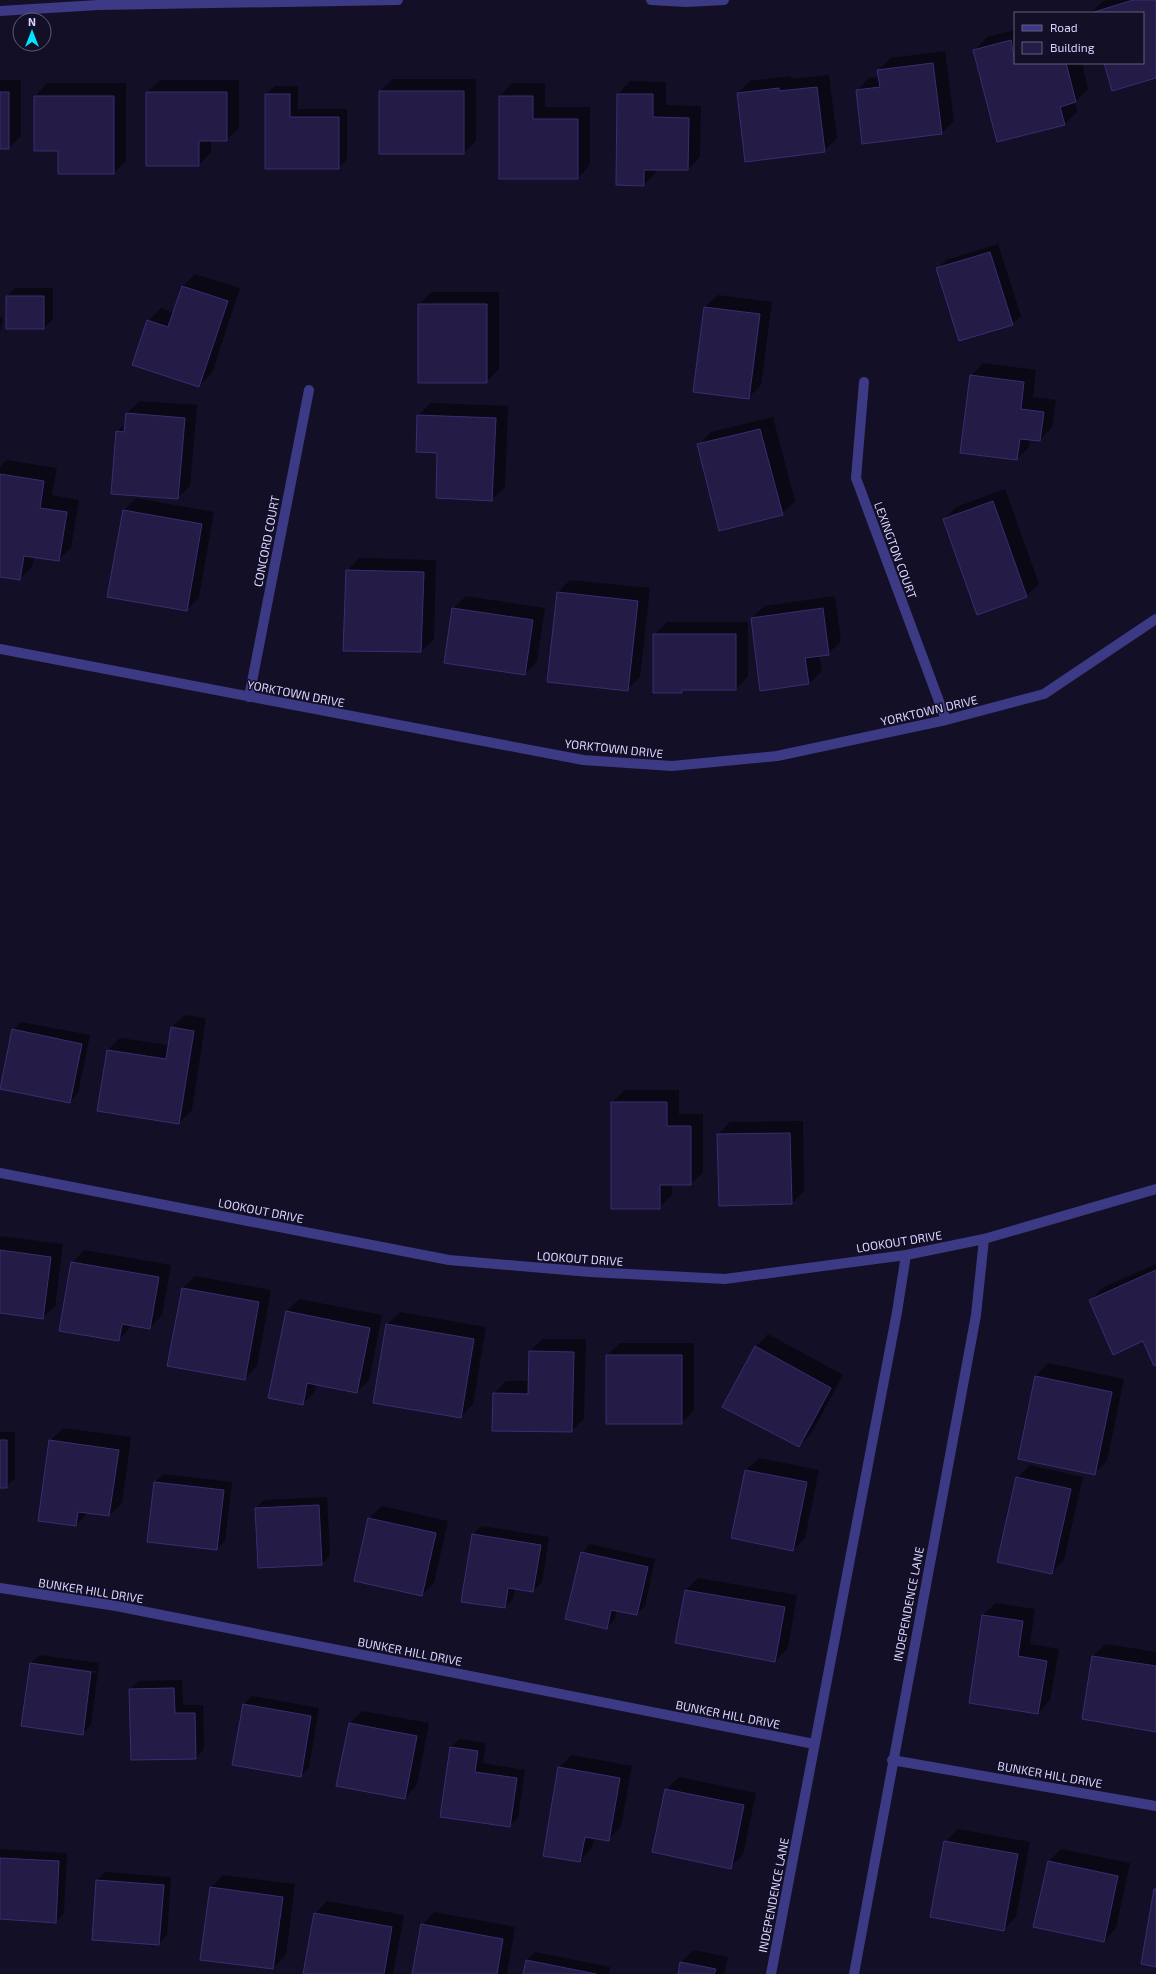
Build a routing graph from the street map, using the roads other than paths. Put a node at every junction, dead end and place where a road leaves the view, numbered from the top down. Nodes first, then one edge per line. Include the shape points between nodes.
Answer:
1 (398, 0) edge
2 (651, 0) edge
3 (724, 0) edge
4 (272, 1) edge
5 (686, 1) edge
6 (0, 12) edge
7 (864, 382) dead end
8 (309, 390) dead end
9 (1156, 619) edge
10 (0, 649) edge
11 (249, 697) junction
12 (946, 720) junction
13 (0, 1173) edge
14 (1156, 1189) edge
15 (984, 1239) junction
16 (906, 1255) junction
17 (0, 1588) edge
18 (814, 1744) junction
19 (892, 1760) junction
20 (1156, 1806) edge
21 (771, 1974) edge
22 (854, 1974) edge

1 - 4 street
2 - 5 street
3 - 5 street
4 - 6 street via 98,5
7 - 12 street, LEXINGTON COURT via 856,478
8 - 11 street, CONCORD COURT
9 - 12 street, YORKTOWN DRIVE via 1044,694
10 - 11 street, YORKTOWN DRIVE
11 - 12 street, YORKTOWN DRIVE via 583,760 672,766 777,756
13 - 16 street, LOOKOUT DRIVE via 449,1260 590,1272 725,1279
14 - 15 street, LOOKOUT DRIVE
15 - 16 street, LOOKOUT DRIVE
15 - 19 street, INDEPENDENCE LANE via 976,1315
16 - 18 street, INDEPENDENCE LANE
17 - 18 street, BUNKER HILL DRIVE via 124,1608
18 - 21 street, INDEPENDENCE LANE
19 - 20 street, BUNKER HILL DRIVE
19 - 22 street, INDEPENDENCE LANE

